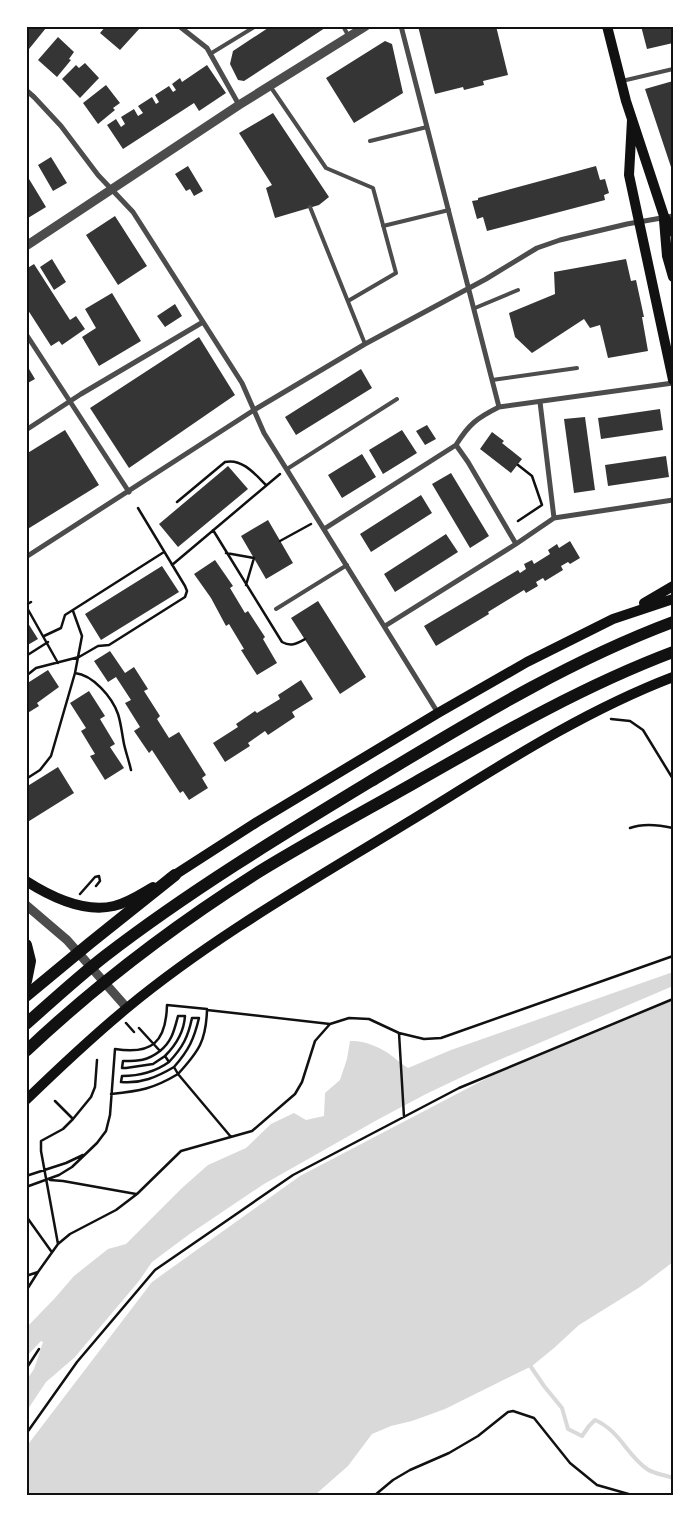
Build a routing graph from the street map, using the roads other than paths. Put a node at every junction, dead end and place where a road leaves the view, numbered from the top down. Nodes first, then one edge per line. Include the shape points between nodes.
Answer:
1 (179, 26) edge
2 (256, 26) edge
3 (343, 26) edge
4 (366, 26) edge
5 (401, 26) edge
6 (607, 26) edge
7 (349, 37) junction
8 (210, 54) junction
9 (673, 69) edge
10 (620, 82) junction
11 (270, 86) junction
12 (26, 90) edge
13 (239, 105) junction
14 (632, 120) junction
15 (427, 127) junction
16 (370, 141) dead end
17 (112, 189) junction
18 (310, 207) dead end
19 (449, 210) junction
20 (668, 216) edge
21 (639, 221) junction
22 (383, 226) junction
23 (673, 232) edge
24 (26, 246) edge
25 (673, 277) edge
26 (470, 288) junction
27 (518, 290) dead end
28 (348, 301) junction
29 (474, 308) junction
30 (203, 322) junction
31 (26, 334) edge
32 (365, 344) junction
33 (577, 368) dead end
34 (492, 380) junction
35 (673, 381) edge
36 (397, 399) dead end
37 (70, 402) junction
38 (540, 402) junction
39 (499, 408) junction
40 (254, 410) junction
41 (26, 430) edge
42 (456, 445) junction
43 (287, 469) junction
44 (129, 492) junction
45 (673, 500) edge
46 (554, 518) junction
47 (324, 529) junction
48 (516, 544) junction
49 (26, 557) edge
50 (347, 565) junction
51 (673, 586) edge
52 (673, 599) edge
53 (276, 608) dead end
54 (613, 619) junction
55 (673, 622) edge
56 (384, 626) junction
57 (673, 652) edge
58 (673, 677) edge
59 (438, 713) junction
60 (175, 875) junction
61 (26, 881) edge
62 (28, 906) edge
63 (26, 945) edge
64 (26, 981) edge
65 (26, 996) edge
66 (127, 1008) junction
67 (26, 1024) edge
68 (26, 1051) edge
69 (26, 1100) edge

1 - 8 street
2 - 8 lane
3 - 7 lane
4 - 7 street
5 - 15 street
6 - 10 main road
7 - 11 street
8 - 13 street
9 - 10 lane
10 - 14 main road
11 - 13 street
11 - 22 lane via 326,168 373,188
12 - 17 street via 61,126
13 - 17 street
14 - 20 main road
14 - 21 main road via 629,176
15 - 16 lane
15 - 19 street
17 - 24 street
17 - 30 street via 133,212
18 - 28 lane
19 - 22 lane
19 - 26 street
20 - 21 street
20 - 23 main road
20 - 25 main road via 667,256
21 - 26 street via 537,248
21 - 35 main road
22 - 28 lane via 396,273
26 - 29 street
26 - 32 street
27 - 29 lane
28 - 32 lane
29 - 34 street
30 - 37 street
30 - 40 street via 242,383
31 - 37 street
32 - 40 street
33 - 34 lane
34 - 39 street
35 - 38 street
36 - 43 lane
37 - 41 street
37 - 44 street
38 - 39 street
38 - 46 street
39 - 42 street via 482,415 466,428
40 - 43 street
40 - 44 street
42 - 47 street
42 - 48 street
43 - 47 street
44 - 49 street
45 - 46 street
46 - 48 street
47 - 50 street
48 - 56 street
50 - 53 lane
50 - 56 street
51 - 54 main road
52 - 54 main road
54 - 59 main road via 527,662
55 - 67 highway via 607,649 525,690 241,861 125,940
56 - 59 street
57 - 68 highway via 546,709 259,872 170,931 67,1013
58 - 66 main road via 606,706 487,774 250,920
59 - 60 main road
60 - 61 main road via 129,901 104,907 64,900
60 - 65 highway
62 - 66 street via 67,940
63 - 64 highway via 30,961
66 - 69 main road

